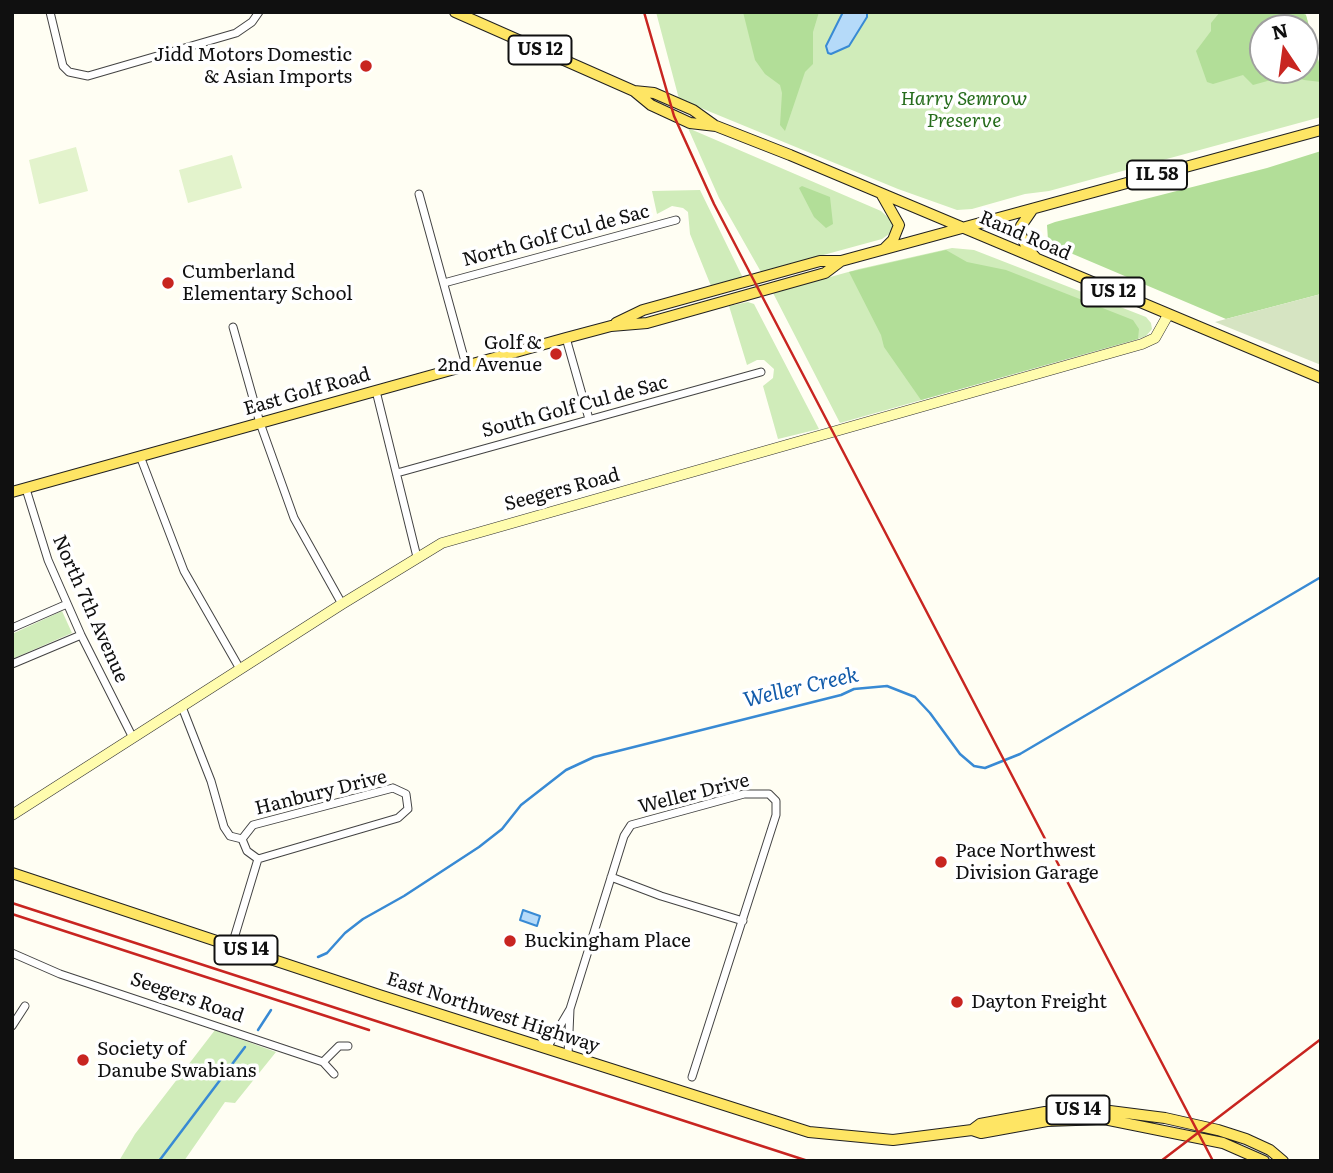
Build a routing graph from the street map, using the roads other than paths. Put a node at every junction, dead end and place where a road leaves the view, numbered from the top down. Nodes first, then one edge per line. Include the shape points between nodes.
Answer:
1 (50, 12) edge
2 (259, 12) edge
3 (455, 12) edge
4 (1321, 130) edge
5 (419, 194) dead end
6 (882, 195) junction
7 (1032, 210) junction
8 (676, 220) dead end
9 (963, 229) junction
10 (883, 250) junction
11 (1038, 260) junction
12 (444, 283) junction
13 (1168, 315) junction
14 (233, 327) dead end
15 (566, 338) junction
16 (466, 365) junction
17 (761, 372) dead end
18 (1321, 378) edge
19 (376, 391) junction
20 (589, 419) junction
21 (260, 423) junction
22 (140, 456) junction
23 (397, 473) junction
24 (26, 489) junction
25 (12, 492) edge
26 (417, 557) junction
27 (67, 604) junction
28 (342, 604) junction
29 (12, 628) edge
30 (81, 635) junction
31 (12, 664) edge
32 (240, 669) junction
33 (181, 707) junction
34 (133, 738) junction
35 (12, 815) edge
36 (242, 839) junction
37 (258, 859) junction
38 (12, 873) edge
39 (611, 877) junction
40 (743, 921) junction
41 (232, 945) junction
42 (12, 953) edge
43 (25, 1006) dead end
44 (570, 1009) junction
45 (12, 1026) edge
46 (348, 1045) dead end
47 (547, 1048) junction
48 (568, 1055) junction
49 (323, 1062) junction
50 (334, 1074) dead end
51 (692, 1077) dead end
52 (972, 1130) junction
53 (1265, 1161) edge
54 (1283, 1161) edge

1 - 2 street via 64,66 69,72 88,76 236,33
3 - 6 main road, Rand Road / US 12 via 629,89 651,106 690,123 716,127
4 - 7 main road, East Golf Road / IL 58
5 - 12 street
6 - 9 main road, Rand Road / US 12
6 - 10 main road via 899,225
7 - 9 main road, East Golf Road / IL 58
7 - 11 main road via 1020,233
8 - 12 street, North Golf Cul de Sac
9 - 10 main road, East Golf Road / IL 58
9 - 11 main road, Rand Road / US 12
10 - 15 main road, East Golf Road / IL 58 via 841,261 820,261 655,307
11 - 13 main road, Rand Road / US 12
12 - 16 street
13 - 18 main road, Rand Road / US 12
13 - 26 street, Seegers Road via 1155,338 1142,344 468,535
14 - 21 street
15 - 16 main road, East Golf Road / IL 58
15 - 20 street
16 - 19 main road, East Golf Road / IL 58
17 - 20 street, South Golf Cul de Sac
19 - 21 main road, East Golf Road / IL 58
19 - 23 street
20 - 23 street, South Golf Cul de Sac
21 - 22 main road, East Golf Road / IL 58
21 - 28 street via 294,518
22 - 24 main road, East Golf Road / IL 58
22 - 32 street via 184,571
23 - 26 street
24 - 25 main road, East Golf Road / IL 58
24 - 27 street, North 7th Avenue
26 - 28 street, Seegers Road
27 - 29 street
27 - 30 street, North 7th Avenue
28 - 32 street, Seegers Road
30 - 31 street
30 - 34 street, North 7th Avenue
32 - 33 street, Seegers Road
33 - 34 street, Seegers Road
33 - 36 street, Hanbury Drive via 224,827
34 - 35 street, Seegers Road
36 - 37 street, Hanbury Drive via 247,851
36 - 37 street, Hanbury Drive via 253,825 393,788 406,794 408,809 398,818
37 - 41 street
38 - 41 main road, East Northwest Highway / US 14
39 - 40 street
39 - 40 street, Weller Drive via 631,825 744,794 769,794 776,801 776,816
39 - 44 street
40 - 51 street
41 - 47 main road, East Northwest Highway / US 14
42 - 49 street, Seegers Road via 60,974
43 - 45 street
44 - 47 street
44 - 48 street
46 - 49 street via 339,1046
47 - 48 main road, East Northwest Highway / US 14
48 - 52 main road, East Northwest Highway / US 14 via 809,1132 893,1140
49 - 50 street
52 - 53 main road, East Northwest Highway / US 14 via 981,1133 1046,1121 1104,1119 1223,1143
52 - 54 main road, East Northwest Highway / US 14 via 980,1124 1045,1112 1102,1110 1217,1130 1270,1150

